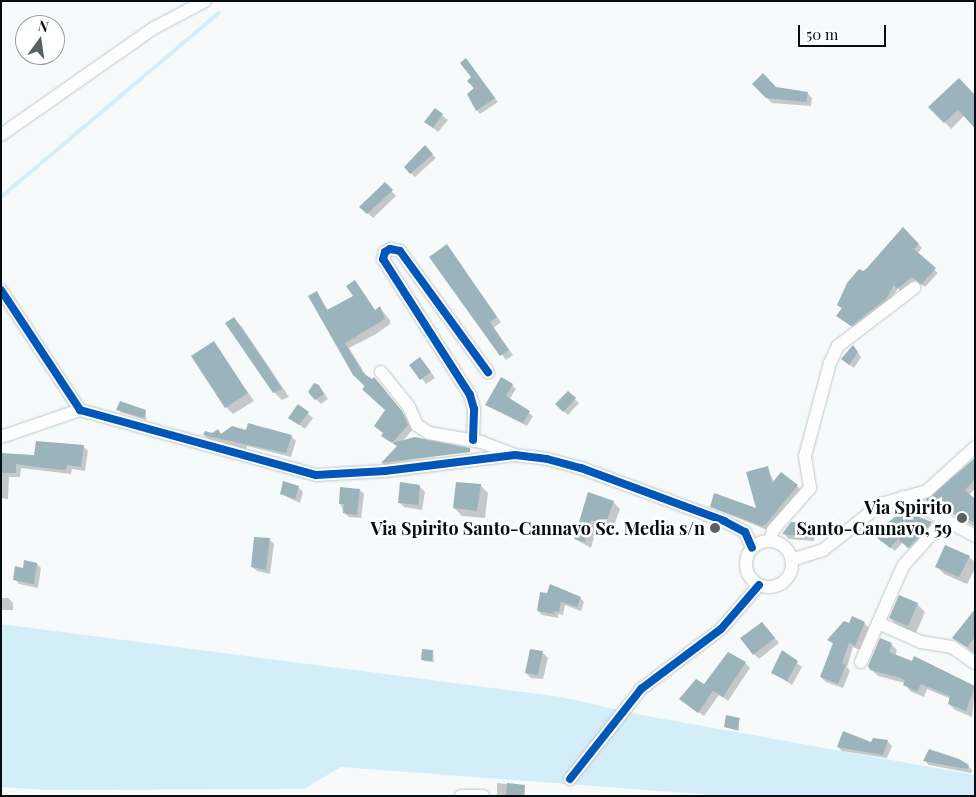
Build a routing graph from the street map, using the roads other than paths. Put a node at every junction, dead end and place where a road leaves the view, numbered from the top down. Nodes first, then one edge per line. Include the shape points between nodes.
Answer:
1 (205, 1) edge
2 (3, 132) edge
3 (914, 288) dead end
4 (1, 290) edge
5 (381, 372) dead end
6 (488, 372) dead end
7 (80, 410) junction
8 (1, 437) edge
9 (473, 440) junction
10 (975, 447) edge
11 (515, 455) junction
12 (903, 497) junction
13 (946, 518) junction
14 (975, 536) edge
15 (770, 541) junction
16 (752, 548) junction
17 (791, 560) junction
18 (760, 585) junction
19 (878, 623) junction
20 (861, 662) dead end
21 (975, 663) edge
22 (570, 779) dead end
23 (461, 796) edge
24 (483, 796) edge

1 - 2 street via 154,28
3 - 15 street via 838,346 830,363 805,456 810,488 773,530
4 - 7 street
5 - 9 street via 409,407 417,425 429,433
6 - 9 street via 400,251 390,249 385,252 383,259 470,395 474,409
7 - 8 street
7 - 11 street via 316,475 385,471
9 - 11 street
10 - 12 street via 927,491
11 - 16 street via 581,468 724,521 745,532
12 - 13 street
12 - 17 street via 881,504 823,550
13 - 14 street
13 - 19 street via 903,566
15 - 16 street
15 - 17 street via 784,547
16 - 18 street via 746,557 746,568
17 - 18 street via 786,578 769,586
18 - 22 street via 721,629 641,689
19 - 20 street
19 - 21 street via 921,642 952,647
23 - 24 street

